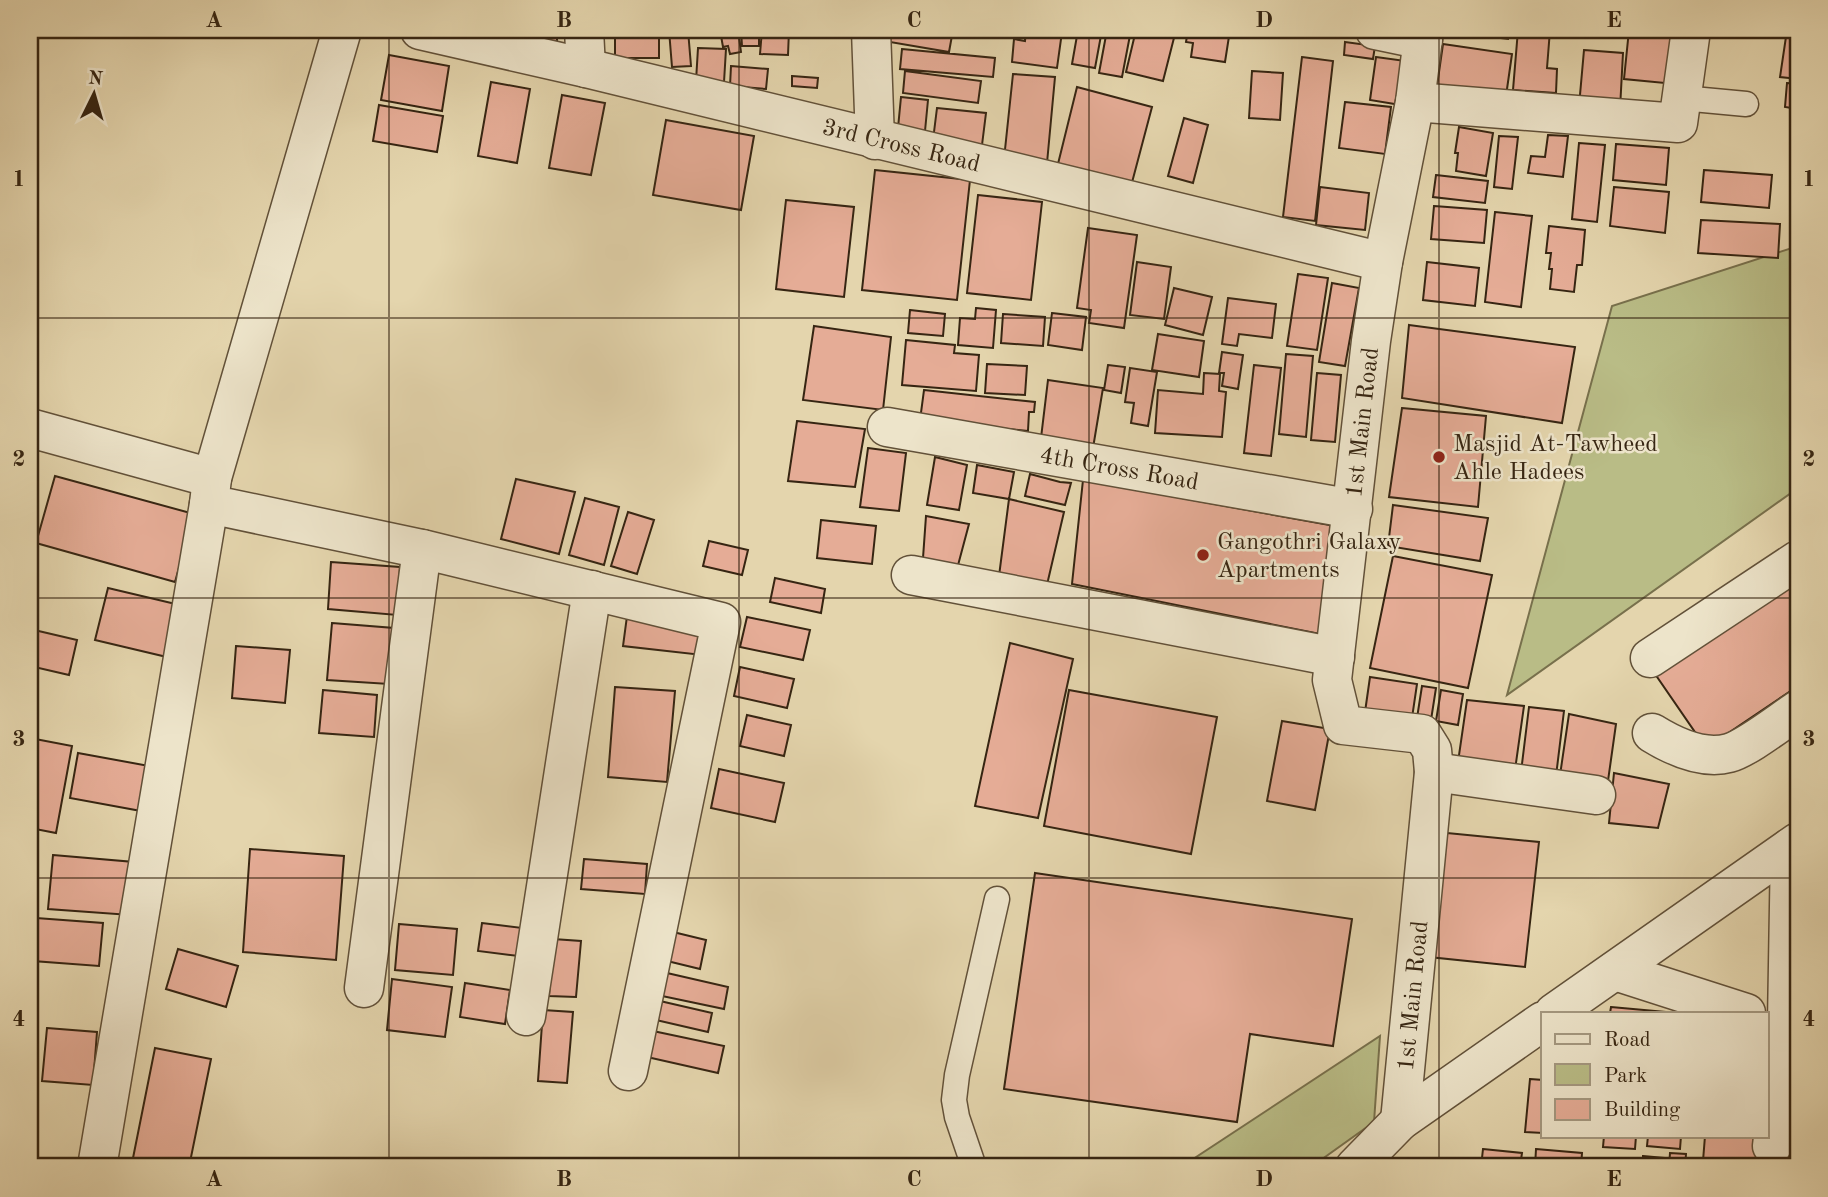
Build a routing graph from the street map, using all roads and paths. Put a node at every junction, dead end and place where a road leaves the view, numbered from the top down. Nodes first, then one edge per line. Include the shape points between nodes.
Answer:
1 (342, 30) edge
2 (420, 30) edge
3 (584, 30) edge
4 (871, 30) edge
5 (1375, 30) edge
6 (1691, 30) edge
7 (1424, 35) edge
8 (586, 68) junction
9 (1415, 102) junction
10 (1746, 104) dead end
11 (1680, 111) junction
12 (875, 139) junction
13 (1383, 262) junction
14 (887, 427) dead end
15 (30, 428) edge
16 (211, 491) junction
17 (1353, 509) junction
18 (422, 549) junction
19 (1798, 560) edge
20 (911, 575) dead end
21 (592, 590) junction
22 (1335, 657) junction
23 (1650, 658) dead end
24 (1798, 710) edge
25 (1652, 733) dead end
26 (1434, 772) junction
27 (1596, 795) dead end
28 (1794, 845) edge
29 (997, 899) dead end
30 (1615, 971) junction
31 (364, 988) dead end
32 (1555, 1012) edge
33 (1743, 1012) edge
34 (526, 1016) dead end
35 (1541, 1022) edge
36 (1784, 1022) edge
37 (628, 1071) dead end
38 (1400, 1121) junction
39 (1772, 1146) dead end
40 (97, 1167) edge
41 (974, 1167) edge
42 (1356, 1167) edge

1 - 16 street
2 - 8 street, 3rd Cross Road
3 - 8 street
4 - 12 street
5 - 7 street
6 - 11 street
7 - 9 street, 1st Main Road
8 - 12 street, 3rd Cross Road
9 - 11 street
9 - 13 street, 1st Main Road
10 - 11 lane
12 - 13 street, 3rd Cross Road
13 - 17 street, 1st Main Road
14 - 17 street, 4th Cross Road
15 - 16 street
16 - 18 street
16 - 40 street
17 - 22 street, 1st Main Road
18 - 21 street
18 - 31 street
19 - 23 street
20 - 22 street
21 - 34 street
21 - 37 street via 721,622
22 - 26 street, 1st Main Road via 1332,680 1343,724 1422,734 1432,750
24 - 25 street via 1728,754 1703,754
26 - 27 street
26 - 38 street, 1st Main Road
28 - 30 street
28 - 36 street
29 - 41 lane via 954,1100
30 - 32 street
30 - 33 street
35 - 38 street
36 - 39 street
38 - 42 street

